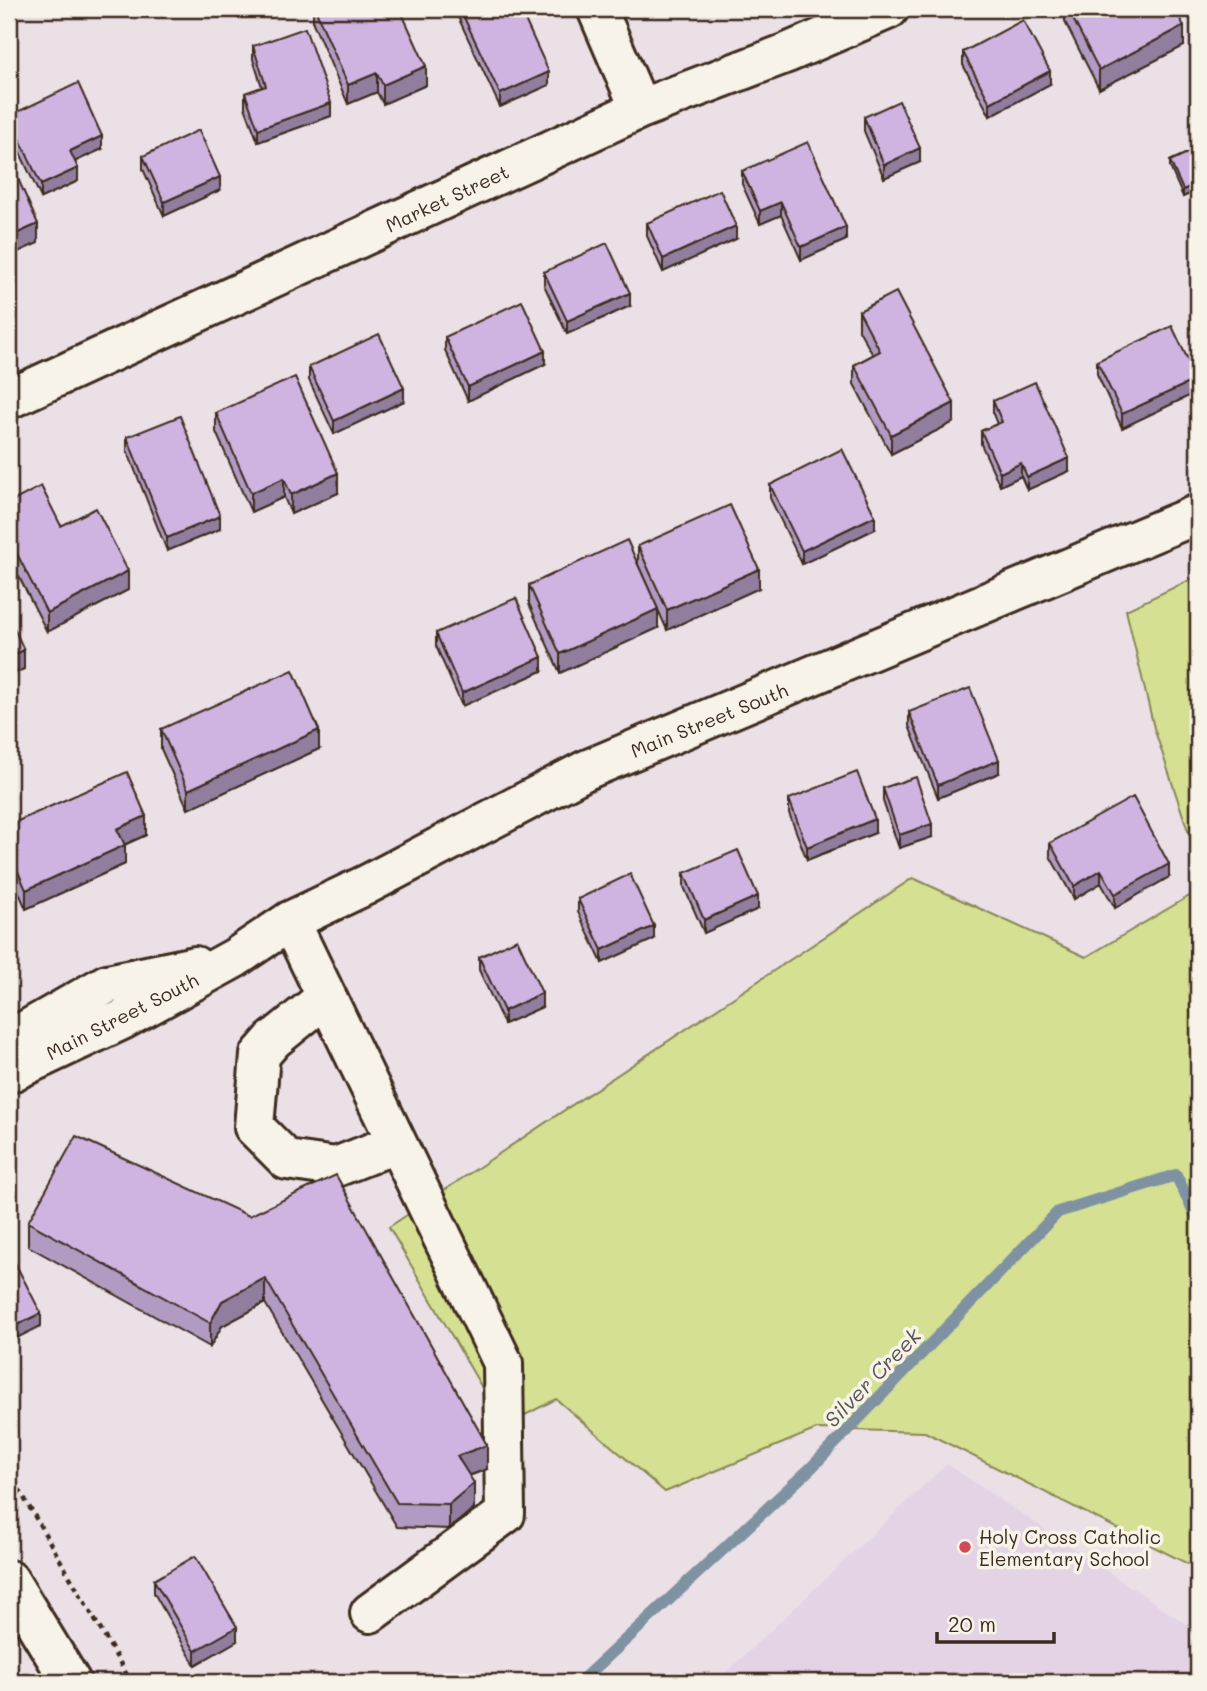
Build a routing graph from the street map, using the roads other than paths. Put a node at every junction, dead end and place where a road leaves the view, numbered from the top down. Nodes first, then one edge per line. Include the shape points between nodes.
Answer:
1 (597, 9) edge
2 (889, 9) edge
3 (640, 109) junction
4 (9, 399) edge
5 (1198, 514) edge
6 (290, 921) junction
7 (235, 958) junction
8 (326, 997) junction
9 (9, 1040) edge
10 (9, 1073) edge
11 (397, 1143) junction
12 (9, 1580) edge
13 (370, 1613) dead end
14 (71, 1682) edge

1 - 3 main road
2 - 3 main road, Market Street
3 - 4 main road, Market Street
5 - 6 main road, Main Street South via 586,770
6 - 7 main road, Main Street South
6 - 8 main road
7 - 9 main road, Main Street South via 107,984
7 - 10 main road, Main Street South via 124,1019
8 - 11 main road
8 - 11 main road via 260,1055 254,1127 287,1160 335,1167
11 - 13 main road via 503,1363 505,1514
12 - 14 main road

